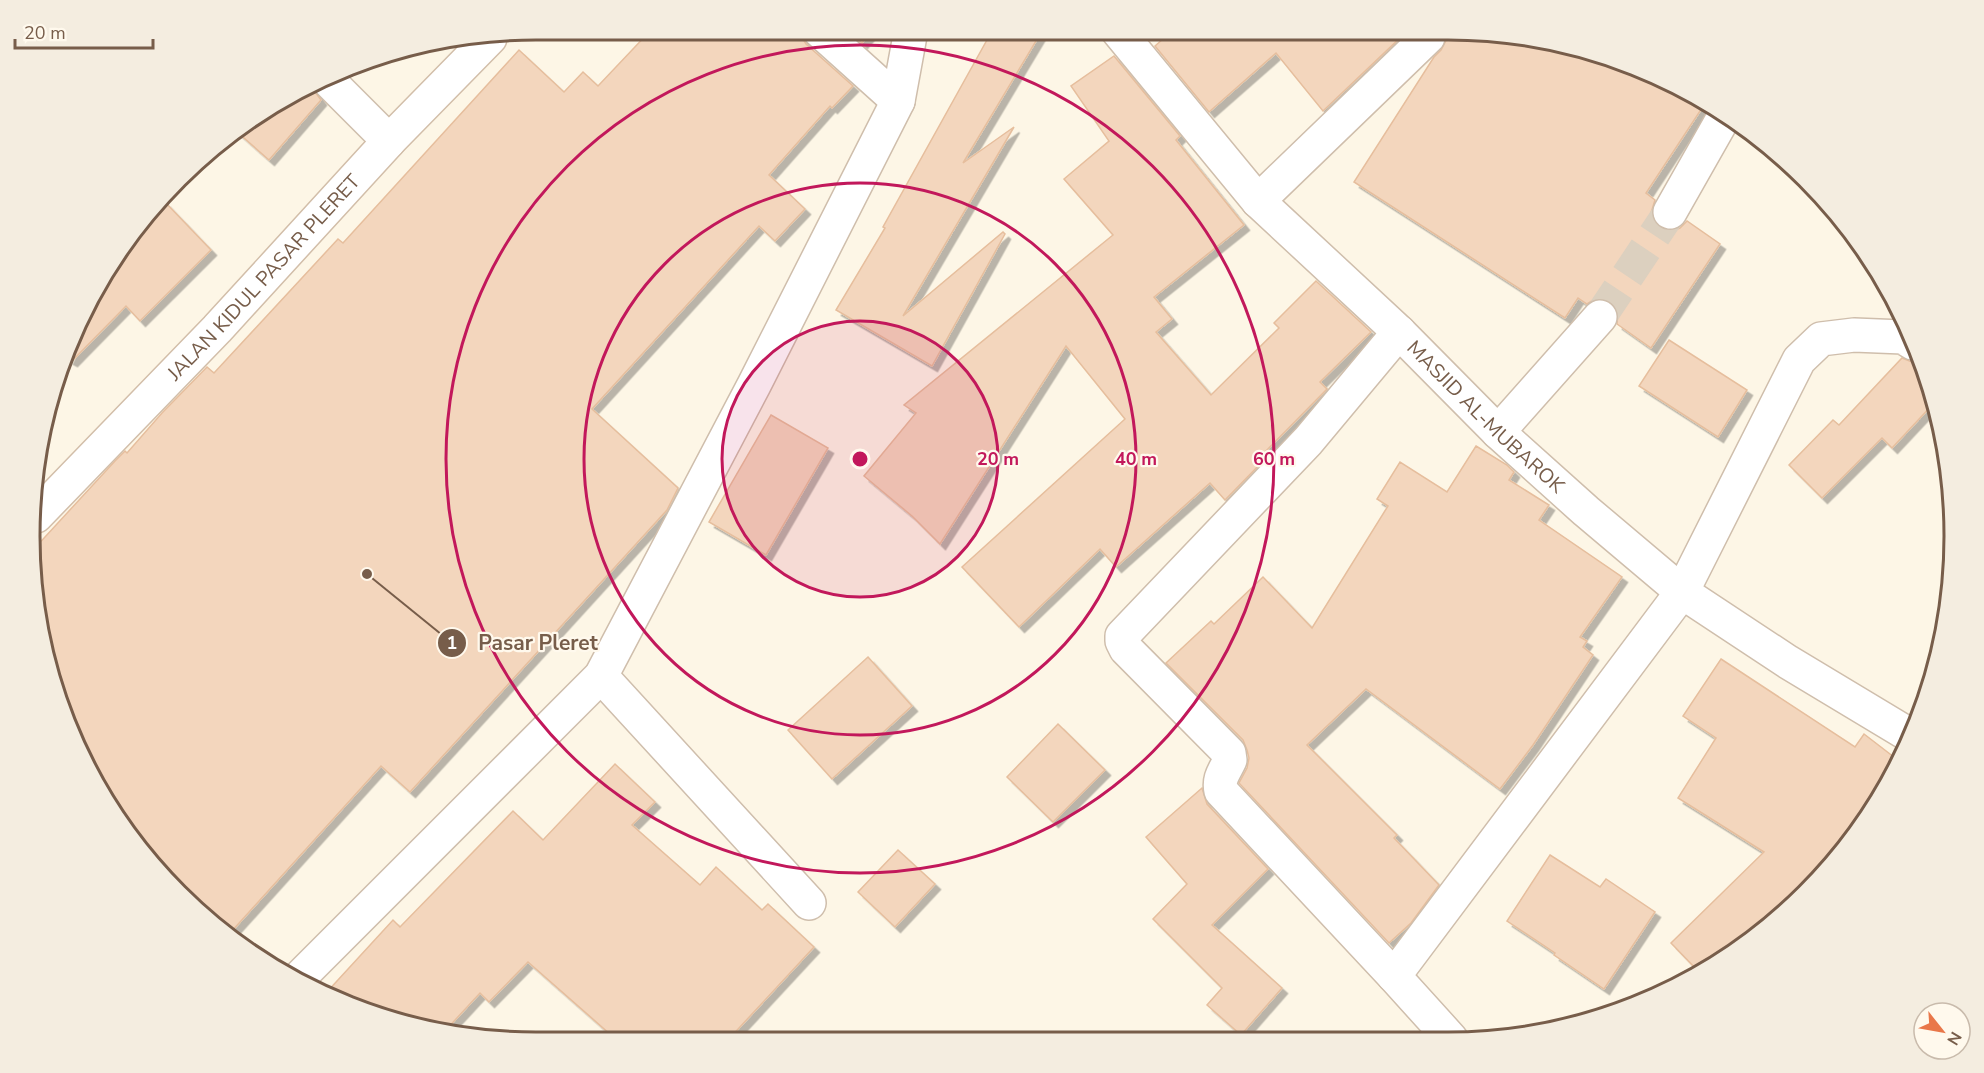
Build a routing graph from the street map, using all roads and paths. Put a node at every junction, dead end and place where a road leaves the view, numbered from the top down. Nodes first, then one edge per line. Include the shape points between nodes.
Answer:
1 (830, 40) edge
2 (909, 40) edge
3 (1125, 40) edge
4 (1425, 40) edge
5 (484, 44) edge
6 (333, 85) edge
7 (898, 101) junction
8 (1721, 123) edge
9 (389, 141) junction
10 (1258, 201) junction
11 (1670, 212) tunnel mouth
12 (1600, 317) tunnel mouth
13 (1400, 332) junction
14 (1901, 337) edge
15 (1498, 432) junction
16 (42, 510) edge
17 (1682, 592) junction
18 (601, 676) junction
19 (1903, 731) edge
20 (809, 903) dead end
21 (303, 974) edge
22 (1394, 976) junction
23 (1445, 1032) edge

1 - 7 street
2 - 7 street
3 - 10 street, MASJID AL-MUBAROK
4 - 10 street
5 - 9 street, JALAN KIDUL PASAR PLERET
6 - 9 street
7 - 18 street
8 - 11 street
9 - 16 street, JALAN KIDUL PASAR PLERET via 218,329
10 - 13 street, MASJID AL-MUBAROK
12 - 15 street
13 - 15 street, MASJID AL-MUBAROK
13 - 22 street via 1308,441 1122,636 1126,649 1229,753 1230,760 1220,781 1221,791
14 - 17 street via 1854,335 1821,339 1799,360
15 - 17 street, MASJID AL-MUBAROK
17 - 19 street, MASJID AL-MUBAROK
17 - 22 street
18 - 20 street
18 - 21 street
22 - 23 street

